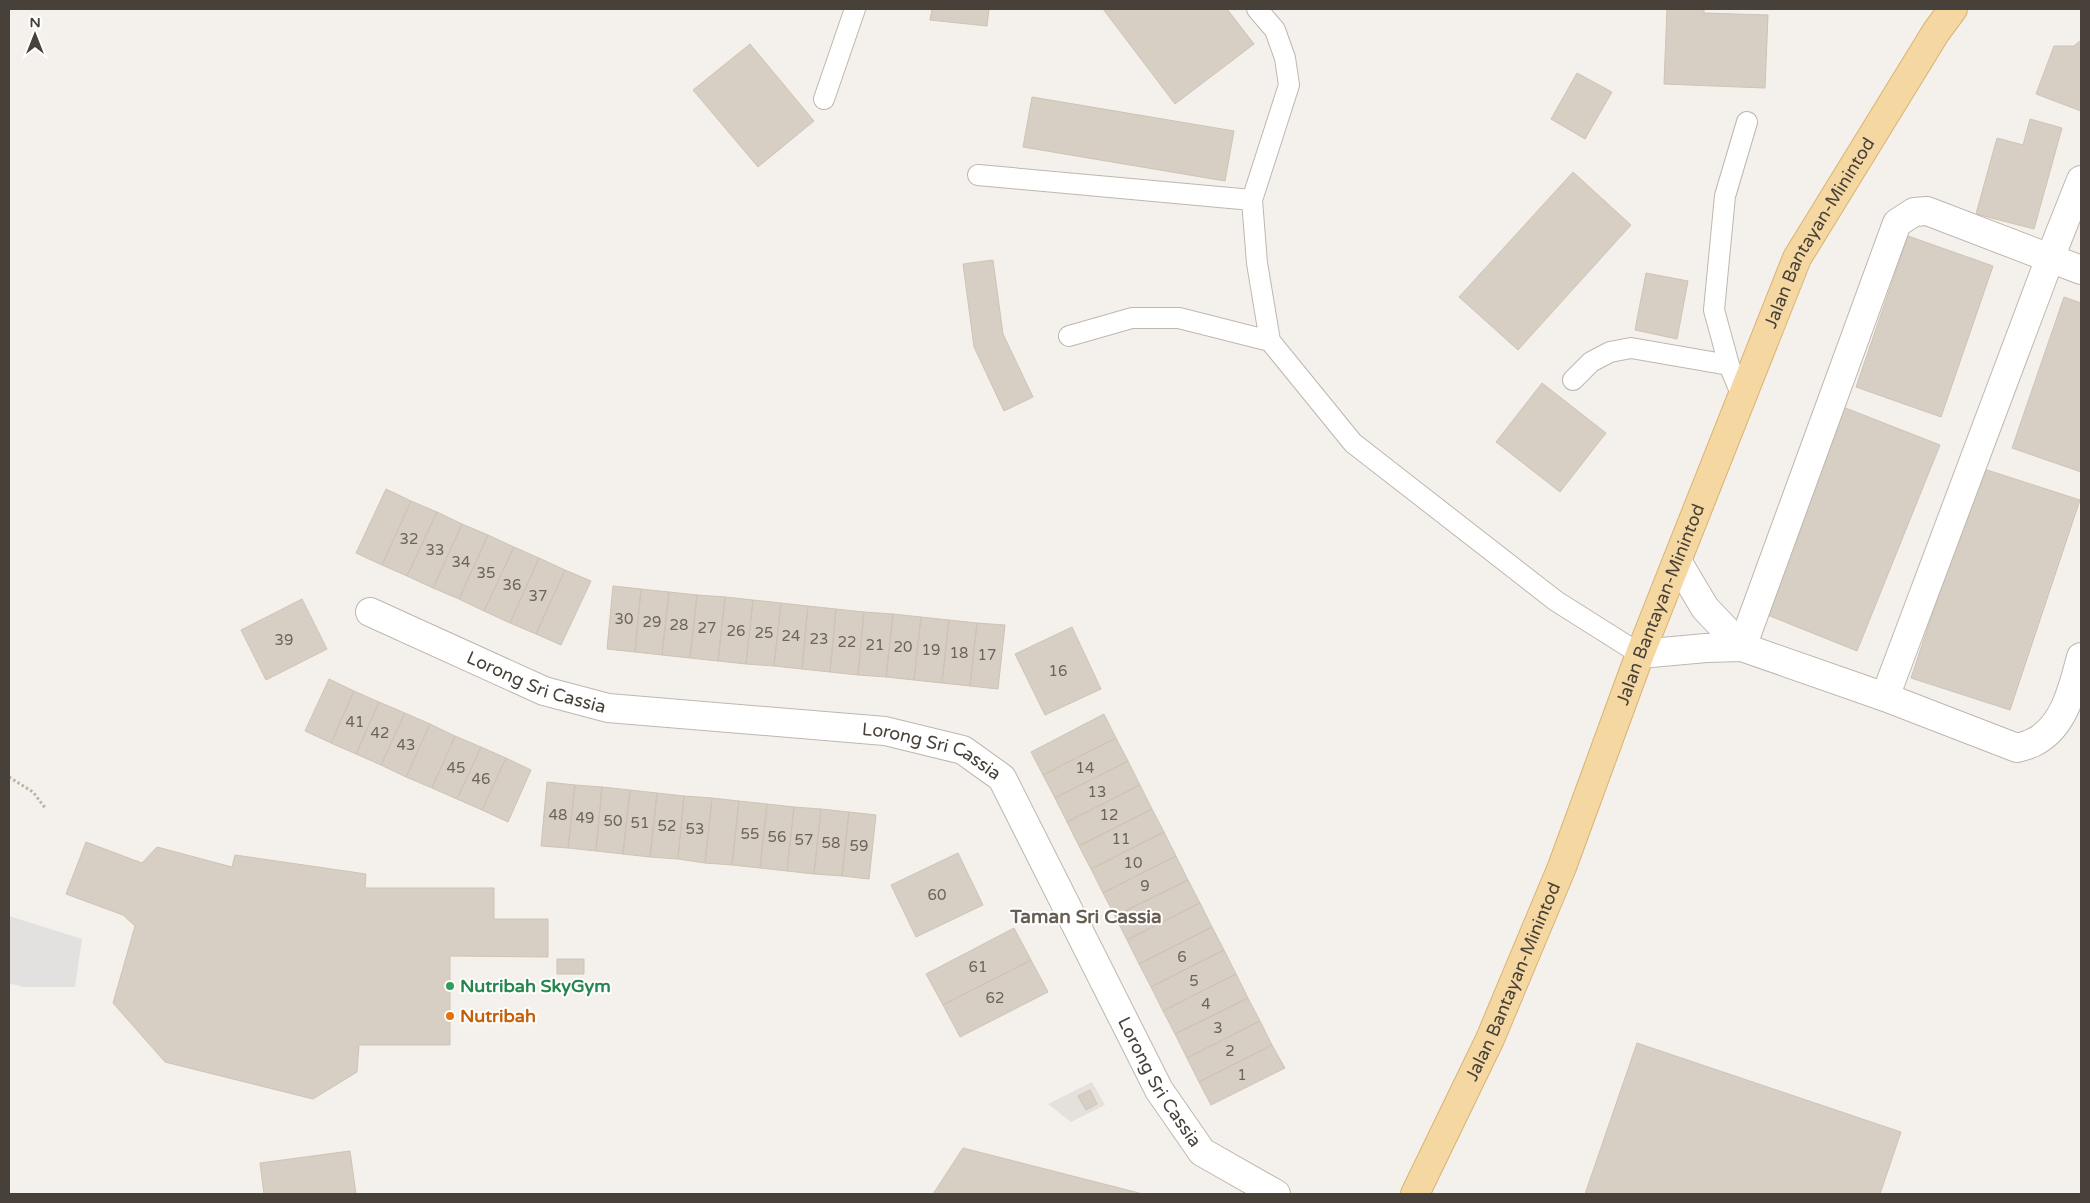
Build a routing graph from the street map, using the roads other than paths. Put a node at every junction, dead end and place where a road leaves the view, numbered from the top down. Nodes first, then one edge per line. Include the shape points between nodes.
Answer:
1 (855, 9) edge
2 (1257, 9) edge
3 (1953, 9) edge
4 (1963, 9) edge
5 (1936, 32) junction
6 (824, 99) dead end
7 (1747, 122) dead end
8 (978, 175) dead end
9 (2081, 180) edge
10 (1252, 200) junction
11 (2050, 258) junction
12 (2081, 270) edge
13 (1069, 336) dead end
14 (1270, 341) junction
15 (1729, 365) junction
16 (1573, 380) dead end
17 (1742, 396) junction
18 (1677, 561) junction
19 (370, 612) dead end
20 (1742, 647) junction
21 (1640, 654) junction
22 (2081, 657) edge
23 (1885, 697) junction
24 (1276, 1194) edge
25 (1417, 1194) edge

1 - 6 lane
2 - 10 lane via 1275,30 1285,58 1289,85
3 - 5 main road, Jalan Bantayan-Minintod
4 - 5 main road, Jalan Bantayan-Minintod
5 - 17 main road, Jalan Bantayan-Minintod via 1796,258
7 - 15 lane via 1725,196 1714,310
8 - 10 lane
9 - 11 street
10 - 14 lane via 1256,263
11 - 12 street
11 - 20 street via 1927,211 1914,212 1897,223
11 - 23 street
13 - 14 lane via 1132,318 1179,318
14 - 21 lane via 1353,444 1556,601
15 - 16 lane via 1631,348 1610,352
15 - 17 lane
17 - 18 main road, Jalan Bantayan-Minintod
18 - 20 street via 1705,608
18 - 21 main road, Jalan Bantayan-Minintod
19 - 24 street, Lorong Sri Cassia via 544,691 608,708 885,731 963,750 1002,778 1159,1090 1202,1152
20 - 21 street
20 - 23 street
21 - 25 main road, Jalan Bantayan-Minintod via 1555,885 1490,1039
22 - 23 street via 2068,702 2048,732 2035,742 2017,748

